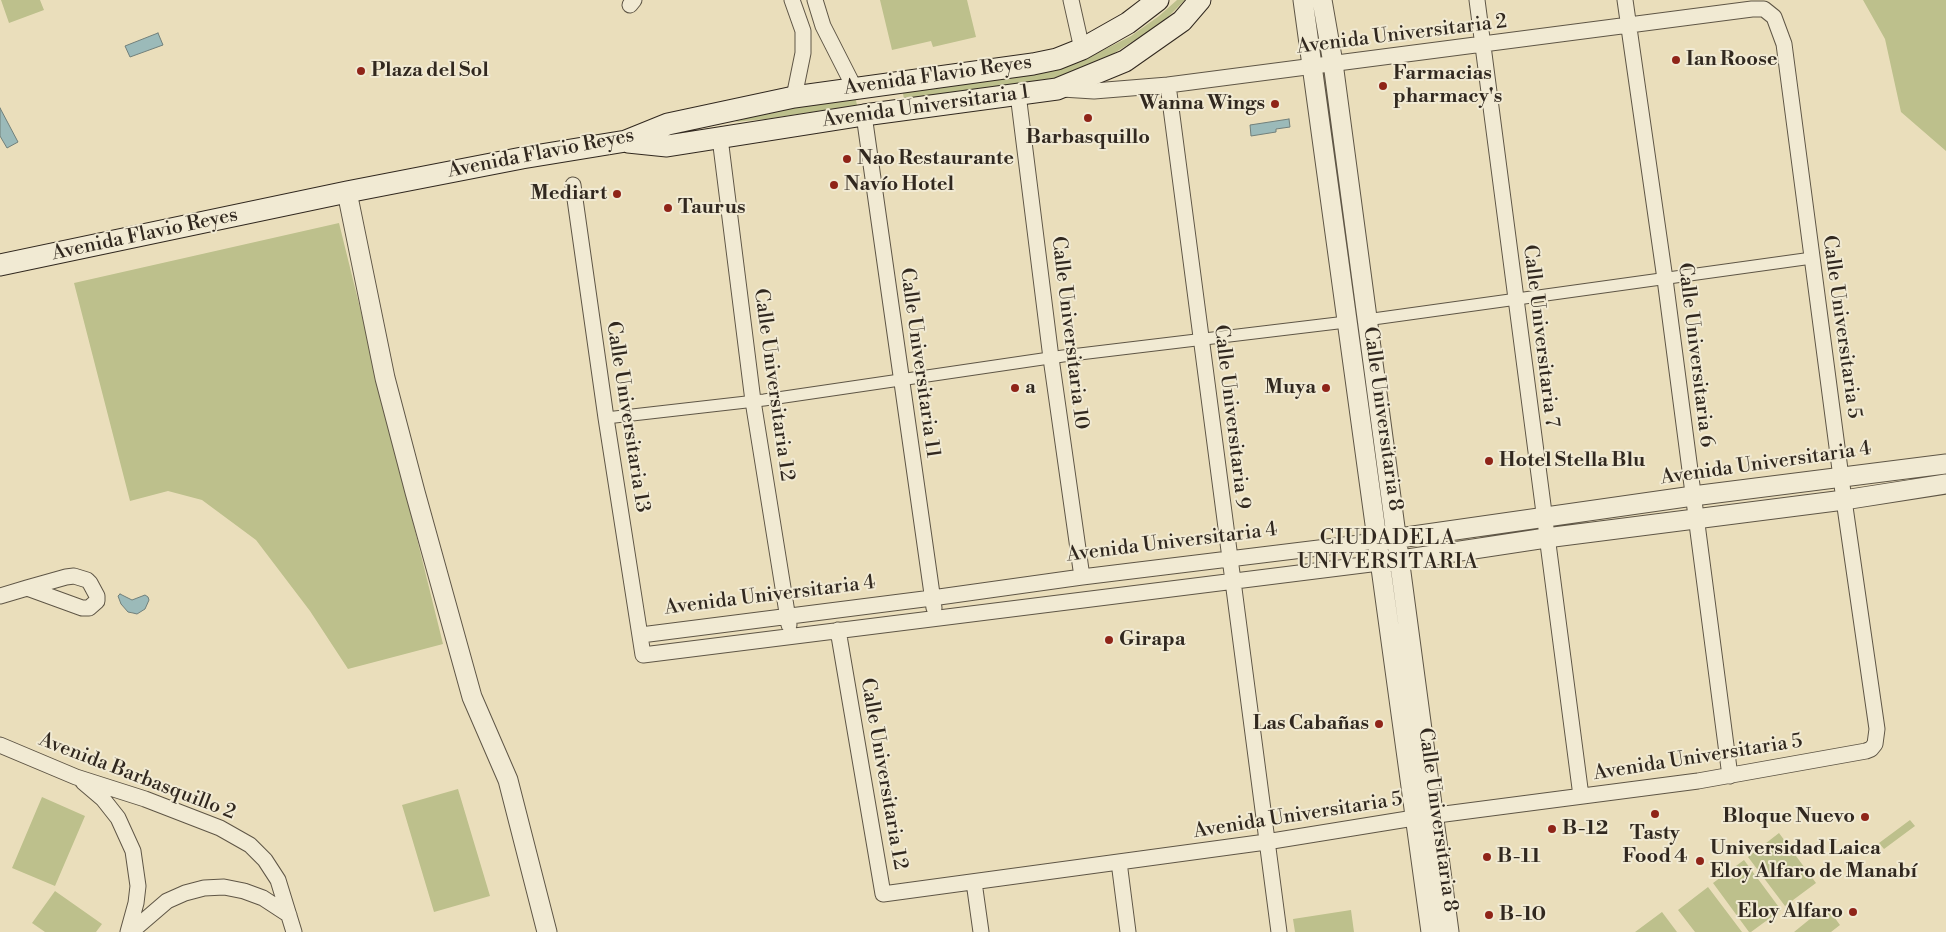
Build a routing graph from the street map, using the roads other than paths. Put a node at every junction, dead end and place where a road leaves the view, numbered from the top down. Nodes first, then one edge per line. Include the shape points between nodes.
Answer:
1 (792, 0) edge
2 (815, 0) edge
3 (1071, 0) edge
4 (1158, 0) edge
5 (1200, 0) edge
6 (1303, 0) edge
7 (1322, 0) edge
8 (1477, 0) edge
9 (1626, 0) edge
10 (1752, 9) joint
11 (823, 26) junction
12 (1629, 26) junction
13 (803, 31) junction
14 (1482, 45) junction
15 (1082, 49) junction
16 (1333, 63) junction
17 (1311, 67) junction
18 (1168, 85) junction
19 (854, 87) junction
20 (1057, 89) junction
21 (1018, 94) junction
22 (794, 97) junction
23 (864, 114) junction
24 (720, 138) junction
25 (626, 141) junction
26 (573, 184) dead end
27 (347, 192) junction
28 (1350, 197) junction
29 (1330, 199) junction
30 (1812, 258) junction
31 (0, 265) edge
32 (1665, 279) junction
33 (1515, 299) junction
34 (1366, 320) junction
35 (1346, 322) junction
36 (1201, 341) junction
37 (1051, 358) junction
38 (901, 380) junction
39 (753, 401) junction
40 (606, 418) junction
41 (1946, 464) edge
42 (1842, 476) junction
43 (1946, 484) edge
44 (1693, 496) junction
45 (1844, 500) junction
46 (1544, 517) junction
47 (1695, 519) junction
48 (1396, 538) junction
49 (1546, 538) junction
50 (1376, 541) junction
51 (1230, 558) junction
52 (1399, 560) junction
53 (1379, 563) junction
54 (1098, 575) junction
55 (1082, 577) junction
56 (1232, 581) junction
57 (27, 588) dead end
58 (0, 596) edge
59 (1101, 597) junction
60 (932, 598) junction
61 (788, 616) junction
62 (936, 618) junction
63 (838, 630) junction
64 (641, 635) junction
65 (790, 637) junction
66 (0, 745) edge
67 (1866, 751) joint
68 (1730, 776) junction
69 (76, 777) junction
70 (1581, 796) junction
71 (1434, 815) junction
72 (1414, 818) junction
73 (1266, 842) junction
74 (1119, 862) junction
75 (974, 882) junction
76 (883, 894) joint
77 (289, 915) junction
78 (129, 932) edge
79 (294, 932) edge
80 (547, 932) edge
81 (981, 932) edge
82 (1128, 932) edge
83 (1279, 932) edge
84 (1431, 932) edge
85 (1449, 932) edge

1 - 13 street
2 - 11 street
3 - 15 street
4 - 15 main road, Avenida Flavio Reyes via 1128,23
5 - 20 main road, Avenida Universitaria 1 via 1182,21 1125,61
6 - 17 street, Calle Universitaria 8
7 - 16 street, Calle Universitaria 8
8 - 14 street, Calle Universitaria 7
9 - 12 street, Calle Universitaria 6
10 - 12 street, Avenida Universitaria 2
10 - 30 street, Calle Universitaria 5 via 1764,9 1774,17 1784,44
11 - 13 street
11 - 19 street
12 - 14 street, Avenida Universitaria 2
12 - 32 street, Calle Universitaria 6
13 - 22 street via 803,52
14 - 16 street, Avenida Universitaria 2
14 - 33 street, Calle Universitaria 7
15 - 19 main road, Avenida Flavio Reyes via 1033,64
16 - 17 street, Avenida Universitaria 2
16 - 28 street, Calle Universitaria 8
17 - 18 street, Avenida Universitaria 2
17 - 29 street, Calle Universitaria 8
18 - 20 street, Avenida Universitaria 2 via 1094,91
18 - 36 street, Calle Universitaria 9
19 - 22 main road, Avenida Flavio Reyes
20 - 21 main road, Avenida Universitaria 1
21 - 23 main road, Avenida Universitaria 1
21 - 37 street, Calle Universitaria 10
22 - 25 main road, Avenida Flavio Reyes via 668,124
23 - 24 main road, Avenida Universitaria 1
23 - 38 street, Calle Universitaria 11
24 - 25 main road, Avenida Universitaria 1 via 667,146
24 - 39 street, Calle Universitaria 12
25 - 27 main road, Avenida Flavio Reyes
26 - 40 street, Calle Universitaria 13
27 - 31 main road, Avenida Flavio Reyes
27 - 80 street via 385,378 410,473 472,697 508,780
28 - 29 street
28 - 34 street, Calle Universitaria 8
29 - 35 street, Calle Universitaria 8
30 - 32 street
30 - 42 street, Calle Universitaria 5
32 - 33 street
32 - 44 street, Calle Universitaria 6
33 - 34 street
33 - 46 street, Calle Universitaria 7
34 - 35 street
34 - 48 street, Calle Universitaria 8
35 - 36 street
35 - 50 street, Calle Universitaria 8
36 - 37 street
36 - 51 street, Calle Universitaria 9
37 - 38 street
37 - 55 street, Calle Universitaria 10
38 - 39 street
38 - 60 street, Calle Universitaria 11
39 - 40 street
39 - 61 street, Calle Universitaria 12
40 - 64 street, Calle Universitaria 13
41 - 42 street, Avenida Universitaria 4
42 - 44 street, Avenida Universitaria 4
42 - 45 street, Calle Universitaria 5
43 - 45 street
44 - 46 street, Avenida Universitaria 4
44 - 47 street, Calle Universitaria 6
45 - 47 street
45 - 67 street, Calle Universitaria 5 via 1877,729 1875,744
46 - 48 street, Avenida Universitaria 4
46 - 49 street, Calle Universitaria 7
47 - 49 street
47 - 68 street, Calle Universitaria 6
48 - 50 street, Avenida Universitaria 4
48 - 52 street, Calle Universitaria 8
49 - 52 street
49 - 70 street, Calle Universitaria 7
50 - 51 street, Avenida Universitaria 4
50 - 53 street, Calle Universitaria 8
51 - 54 street, Avenida Universitaria 4
51 - 56 street, Calle Universitaria 9
52 - 53 street
52 - 71 street, Calle Universitaria 8
53 - 56 street
53 - 72 street, Calle Universitaria 8
54 - 55 street, Avenida Universitaria 4
54 - 59 street
55 - 60 street, Avenida Universitaria 4
56 - 59 street
56 - 73 street, Calle Universitaria 9
57 - 58 street
59 - 62 street
60 - 61 street, Avenida Universitaria 4
60 - 62 street, Calle Universitaria 11
61 - 64 street, Avenida Universitaria 4
61 - 65 street, Calle Universitaria 12
62 - 63 street
63 - 65 street
63 - 76 street, Calle Universitaria 12
64 - 65 street, Calle Universitaria 13 via 643,655
66 - 69 street, Avenida Barbasquillo 2
67 - 68 street, Avenida Universitaria 5
68 - 70 street, Avenida Universitaria 5
69 - 77 street, Avenida Barbasquillo 2 via 220,828 250,845 278,880
69 - 78 street via 104,799 118,818 133,851 138,886
70 - 71 street, Avenida Universitaria 5
71 - 72 street, Avenida Universitaria 5
71 - 85 street, Calle Universitaria 8
72 - 73 street, Avenida Universitaria 5
72 - 84 street, Calle Universitaria 8
73 - 74 street, Avenida Universitaria 5
73 - 83 street, Calle Universitaria 9
74 - 75 street, Avenida Universitaria 5
74 - 82 street
75 - 76 street, Avenida Universitaria 5
75 - 81 street
77 - 78 street via 244,891 204,888 167,901
77 - 79 street, Avenida Barbasquillo 2

